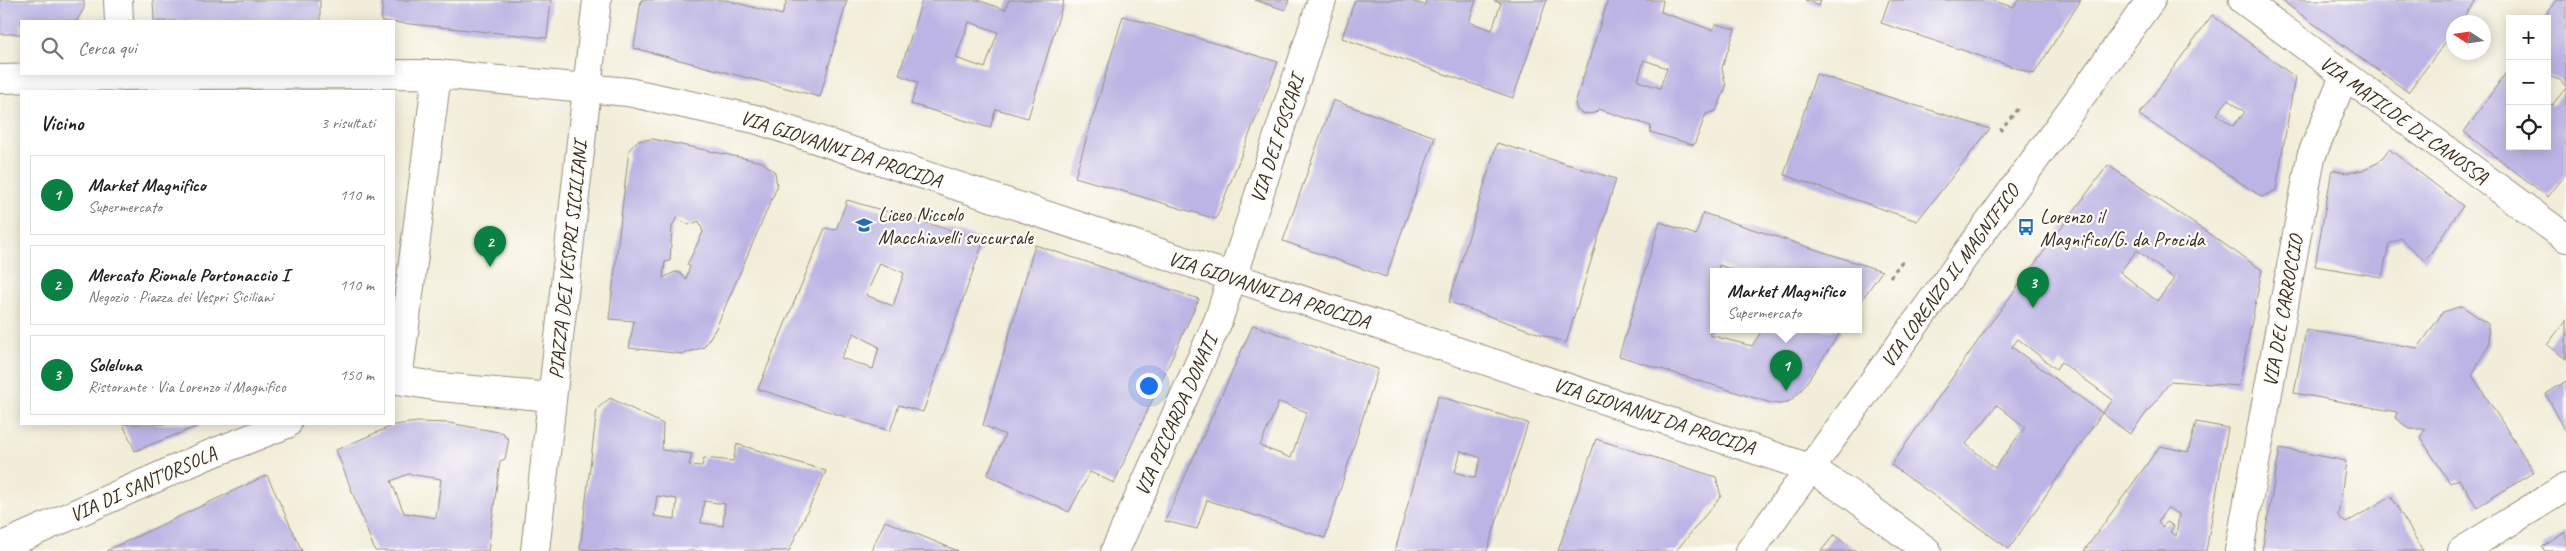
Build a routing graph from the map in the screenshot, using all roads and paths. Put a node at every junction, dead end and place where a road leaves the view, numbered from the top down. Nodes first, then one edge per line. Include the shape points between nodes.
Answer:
1 (118, 0) edge
2 (596, 0) edge
3 (1322, 0) edge
4 (2151, 0) edge
5 (2244, 0) edge
6 (119, 20) edge
7 (395, 74) edge
8 (437, 74) junction
9 (120, 75) edge
10 (2344, 76) junction
11 (0, 79) edge
12 (587, 87) junction
13 (2018, 108) dead end
14 (2000, 131) dead end
15 (2566, 238) edge
16 (1903, 260) dead end
17 (1231, 277) junction
18 (1890, 277) dead end
19 (396, 380) edge
20 (552, 397) junction
21 (284, 425) edge
22 (1810, 468) junction
23 (2566, 487) edge
24 (0, 547) edge
25 (535, 551) edge
26 (1115, 551) edge
27 (1750, 551) edge
28 (1927, 551) edge
29 (2239, 551) edge
30 (2462, 551) edge

1 - 6 street
2 - 12 street, PIAZZA DEI VESPRI SICILIANI
3 - 17 street, VIA DEI FOSCARI
4 - 22 street, VIA LORENZO IL MAGNIFICO
5 - 10 street, VIA MATILDE DI CANOSSA
7 - 8 street, VIA GIOVANNI DA PROCIDA
8 - 12 street, VIA GIOVANNI DA PROCIDA
8 - 19 street
9 - 11 street, VIA GIOVANNI DA PROCIDA
10 - 15 street, VIA MATILDE DI CANOSSA
10 - 29 street, VIA DEL CARROCCIO via 2311,157
12 - 17 street, VIA GIOVANNI DA PROCIDA via 628,92 755,118
12 - 20 street, PIAZZA DEI VESPRI SICILIANI
13 - 14 path
16 - 18 path
17 - 22 street, VIA GIOVANNI DA PROCIDA
17 - 26 street, VIA PICCARDA DONATI via 1218,321
19 - 20 street, PIAZZA DEI VESPRI SICILIANI
20 - 25 street
21 - 24 street, VIA DI SANT'ORSOLA via 203,457
22 - 27 street, VIA LORENZO IL MAGNIFICO
22 - 28 street, VIA GIOVANNI DA PROCIDA
23 - 30 street

